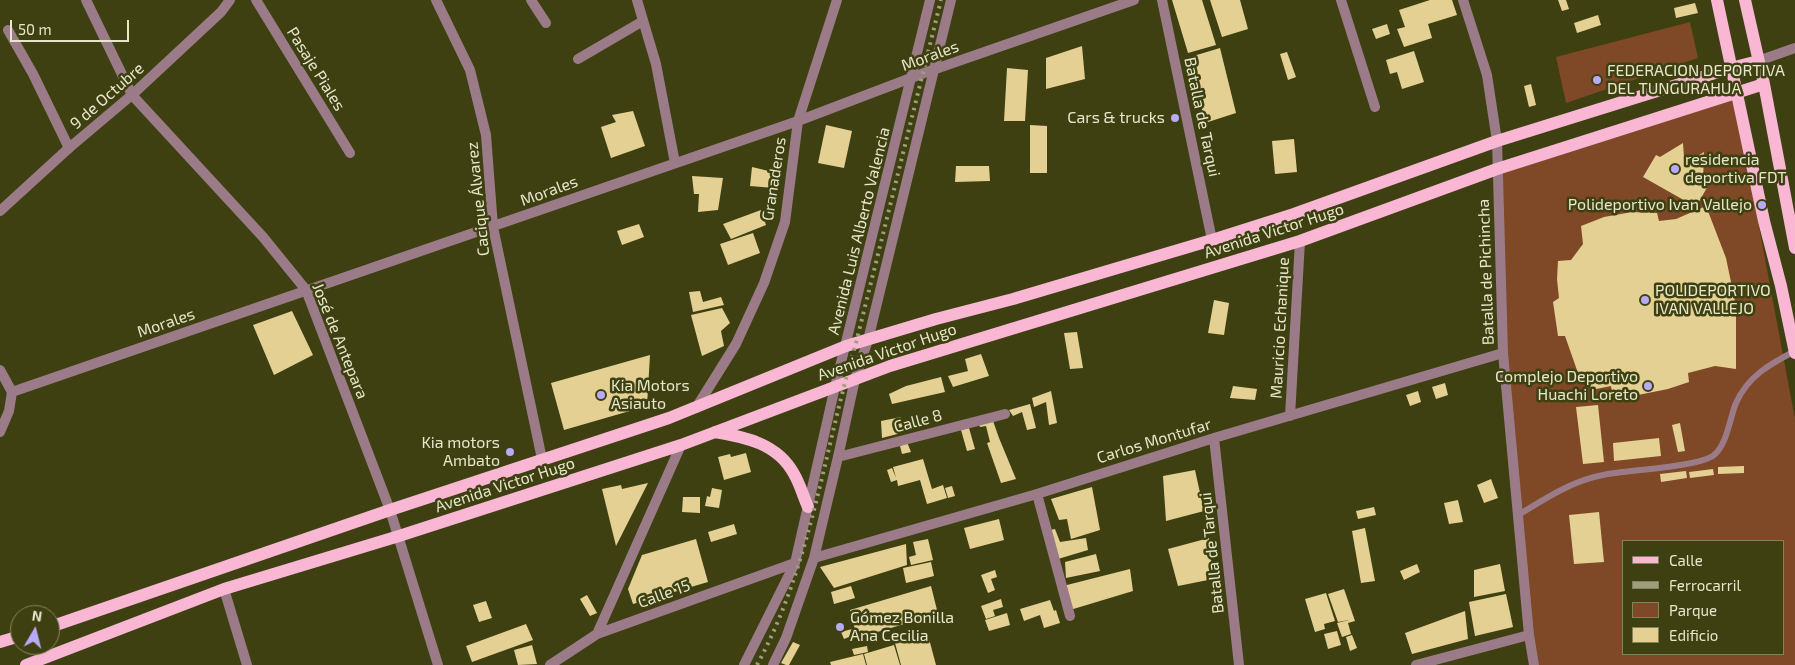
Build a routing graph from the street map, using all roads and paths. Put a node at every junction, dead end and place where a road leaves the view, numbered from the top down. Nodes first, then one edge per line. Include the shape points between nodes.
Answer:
1 (86, 0) edge
2 (230, 0) edge
3 (256, 0) edge
4 (436, 0) edge
5 (531, 0) edge
6 (637, 0) edge
7 (837, 0) edge
8 (930, 0) edge
9 (951, 0) edge
10 (1134, 0) edge
11 (1162, 0) edge
12 (1341, 0) edge
13 (1463, 0) edge
14 (1717, 0) edge
15 (1745, 0) edge
16 (643, 21) junction
17 (546, 23) dead end
18 (8, 30) dead end
19 (1795, 48) edge
20 (578, 59) dead end
21 (1758, 61) junction
22 (1731, 68) junction
23 (935, 70) junction
24 (912, 78) junction
25 (1764, 84) junction
26 (1736, 93) junction
27 (132, 95) junction
28 (1375, 107) dead end
29 (798, 121) junction
30 (1497, 141) junction
31 (69, 148) junction
32 (350, 153) dead end
33 (675, 163) junction
34 (1497, 169) junction
35 (0, 211) edge
36 (492, 227) junction
37 (1212, 240) junction
38 (1300, 242) junction
39 (1795, 248) edge
40 (306, 290) junction
41 (868, 340) junction
42 (846, 346) junction
43 (1795, 352) edge
44 (1504, 353) junction
45 (0, 370) edge
46 (855, 379) junction
47 (835, 387) junction
48 (12, 392) junction
49 (696, 408) junction
50 (1005, 414) dead end
51 (1290, 416) junction
52 (0, 432) edge
53 (715, 432) junction
54 (1214, 438) junction
55 (681, 445) junction
56 (838, 457) junction
57 (542, 459) junction
58 (1037, 494) junction
59 (808, 507) junction
60 (390, 510) junction
61 (1518, 515) junction
62 (398, 536) junction
63 (814, 558) junction
64 (795, 563) junction
65 (224, 590) junction
66 (1070, 616) dead end
67 (60, 624) edge
68 (597, 634) junction
69 (1529, 635) junction
70 (30, 664) edge
71 (247, 665) edge
72 (438, 665) edge
73 (550, 665) edge
74 (744, 665) edge
75 (773, 665) edge
76 (1239, 665) edge
77 (1416, 665) edge
78 (1534, 665) edge

1 - 27 street, José de Antepara
2 - 27 street, 9 de Octubre
3 - 32 street, Pasaje Piales
4 - 36 street, Cacique Álvarez via 470,70 484,126
5 - 17 street
6 - 16 street
7 - 29 street, Granaderos
8 - 24 street, Avenida Luis Alberto Valencia
9 - 23 street
10 - 23 street, Morales
11 - 37 street, Batalla de Tarqui
12 - 28 street
13 - 30 street, Batalla de Pichincha via 1487,75
14 - 22 main road
15 - 21 main road
16 - 20 street
16 - 33 street via 656,64
18 - 31 street
19 - 21 street
21 - 22 main road, Avenida Victor Hugo
21 - 25 main road
22 - 26 main road
22 - 30 main road, Avenida Victor Hugo
23 - 24 street, Morales
23 - 41 street
24 - 29 street, Morales
24 - 42 street, Avenida Luis Alberto Valencia
25 - 26 main road, Avenida Victor Hugo
25 - 39 main road
26 - 34 main road, Avenida Victor Hugo
26 - 43 main road
27 - 31 street, 9 de Octubre
27 - 40 street, José de Antepara via 263,237
29 - 33 street, Morales
29 - 49 street, Granaderos via 785,222 764,283 736,344
30 - 34 street, Batalla de Pichincha
30 - 37 main road, Avenida Victor Hugo
31 - 35 street, 9 de Octubre
33 - 36 street, Morales
34 - 38 main road, Avenida Victor Hugo
34 - 44 street, Batalla de Pichincha
36 - 40 street, Morales
36 - 57 street, Cacique Álvarez
37 - 41 main road, Avenida Victor Hugo
38 - 46 main road, Avenida Victor Hugo
38 - 51 street, Mauricio Echanique
40 - 48 street, Morales
40 - 60 street, José de Antepara
41 - 42 main road, Avenida Victor Hugo
41 - 46 street
42 - 47 street, Avenida Luis Alberto Valencia
42 - 49 main road, Avenida Victor Hugo
43 - 61 lane via 1766,366 1751,379 1736,402 1722,444 1714,455 1697,462 1580,481
44 - 51 street, Carlos Montufar
44 - 61 street, Batalla de Pichincha
45 - 48 street
46 - 47 main road, Avenida Victor Hugo
46 - 56 street
47 - 53 main road, Avenida Victor Hugo
47 - 59 street, Avenida Luis Alberto Valencia
48 - 52 street via 9,411
49 - 57 main road, Avenida Victor Hugo
50 - 56 street, Calle 8
51 - 54 street, Carlos Montufar
53 - 55 main road, Avenida Victor Hugo
53 - 59 main road via 760,443 782,457 794,474
54 - 58 street, Carlos Montufar
54 - 76 street, Batalla de Tarqui
55 - 62 main road, Avenida Victor Hugo
55 - 68 street
56 - 63 street
57 - 60 main road, Avenida Victor Hugo
58 - 63 street, Carlos Montufar
58 - 66 street
59 - 64 street, Avenida Luis Alberto Valencia
60 - 62 street, José de Antepara
60 - 67 main road, Avenida Victor Hugo
61 - 69 street, Batalla de Pichincha
62 - 65 main road, Avenida Victor Hugo
62 - 72 street, José de Antepara
63 - 75 street
64 - 68 street, Calle 15
64 - 74 street, Avenida Luis Alberto Valencia
65 - 70 main road, Avenida Victor Hugo
65 - 71 street
68 - 73 street, Calle 15
69 - 77 street
69 - 78 street, Batalla de Pichincha

